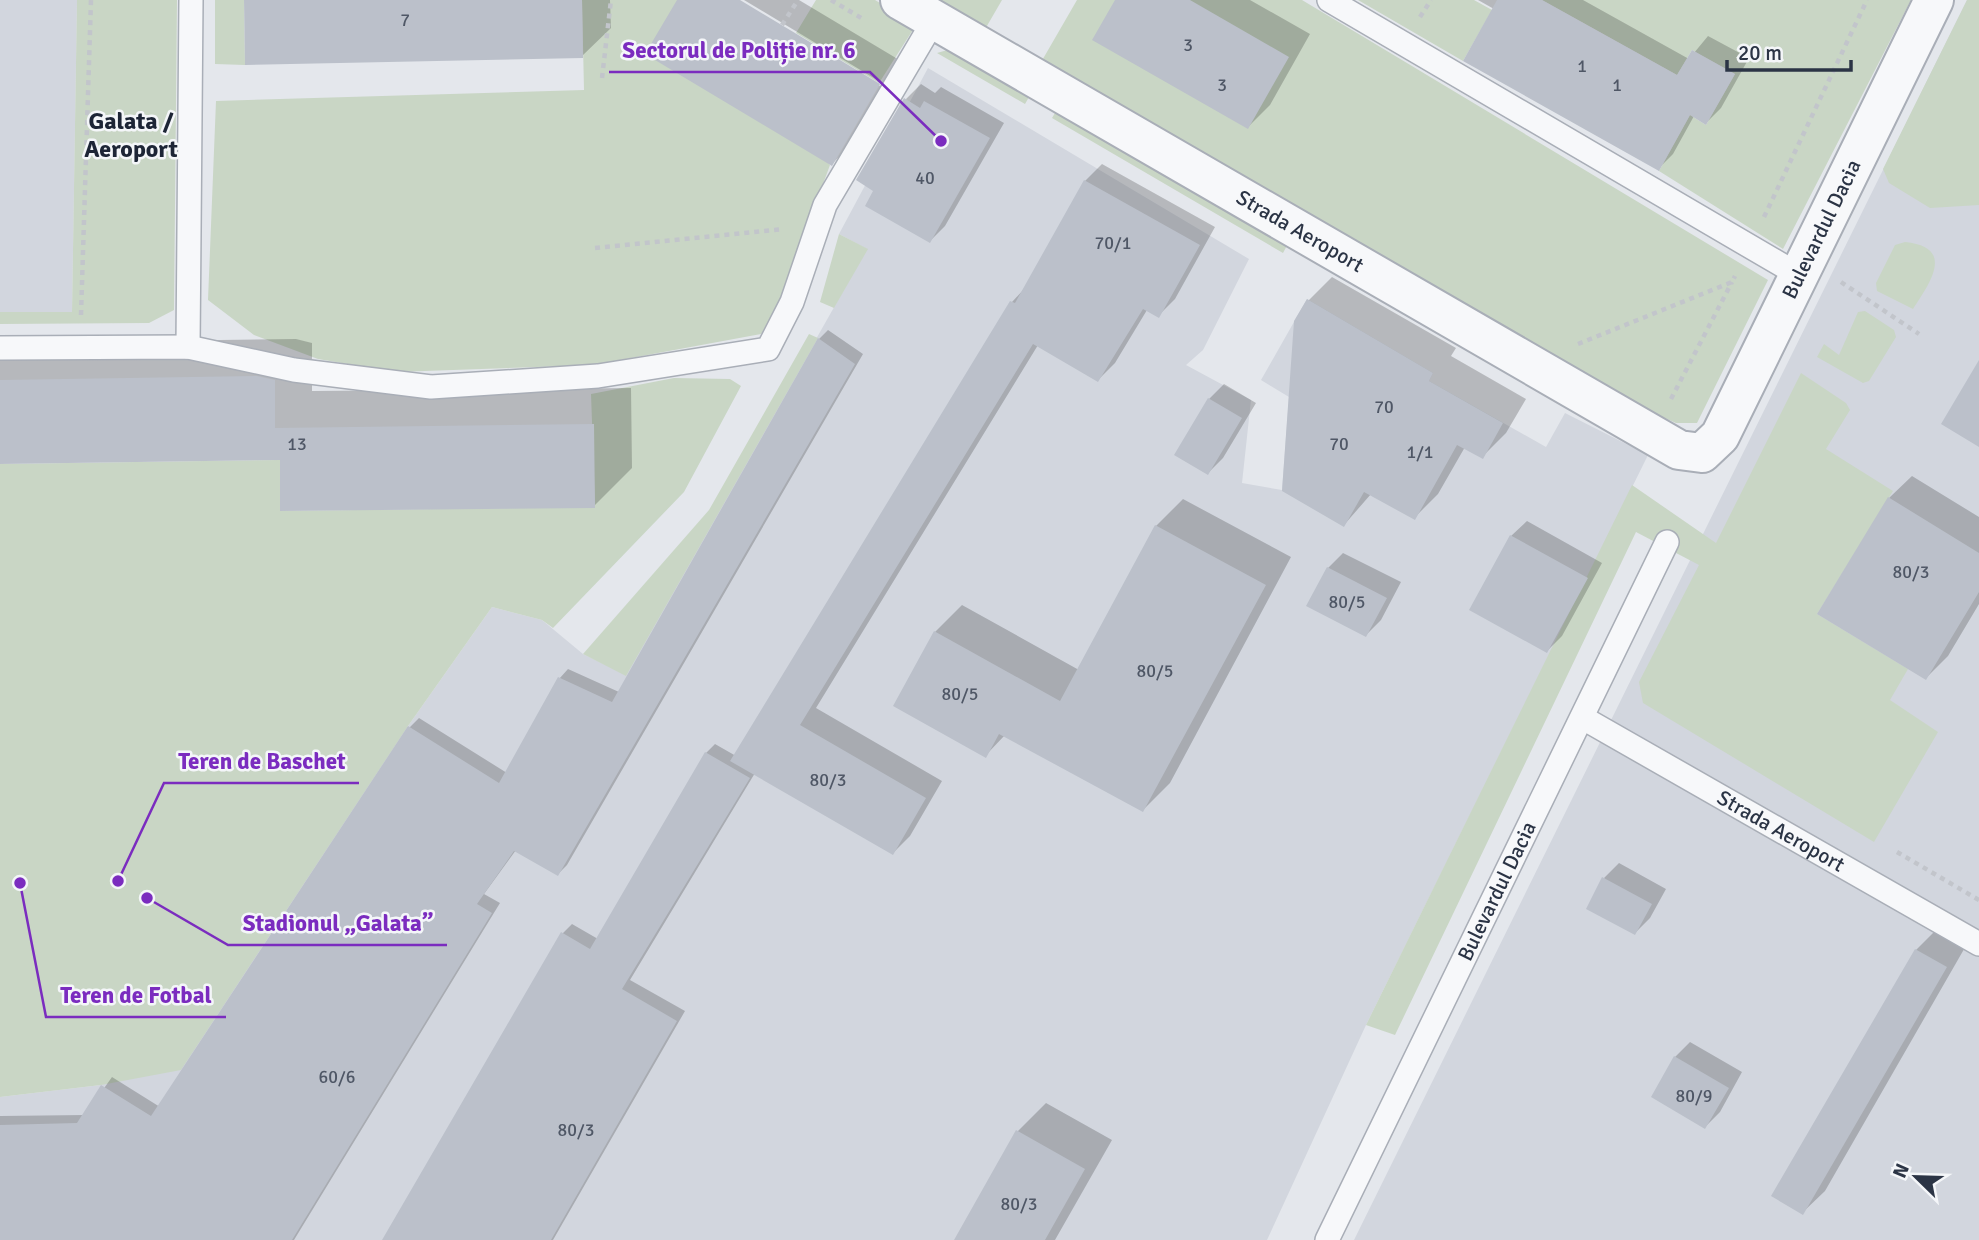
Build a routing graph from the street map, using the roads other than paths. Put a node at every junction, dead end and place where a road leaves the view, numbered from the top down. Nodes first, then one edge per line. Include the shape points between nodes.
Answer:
1 (191, 0) edge
2 (900, 0) edge
3 (1329, 0) edge
4 (1934, 0) edge
5 (934, 20) junction
6 (1801, 266) junction
7 (188, 347) junction
8 (0, 348) edge
9 (1702, 453) joint
10 (1667, 542) dead end
11 (1583, 718) junction
12 (1979, 944) edge
13 (1327, 1240) edge

1 - 7 lane
2 - 5 street, Strada Aeroport
3 - 6 lane
4 - 6 street, Bulevardul Dacia
5 - 7 lane via 825,205 792,302 768,349 598,376 431,387 294,370
5 - 9 street, Strada Aeroport via 1652,435 1679,450
6 - 9 street, Bulevardul Dacia via 1720,436
7 - 8 lane
10 - 11 lane, Bulevardul Dacia
11 - 12 lane, Strada Aeroport
11 - 13 lane, Bulevardul Dacia

